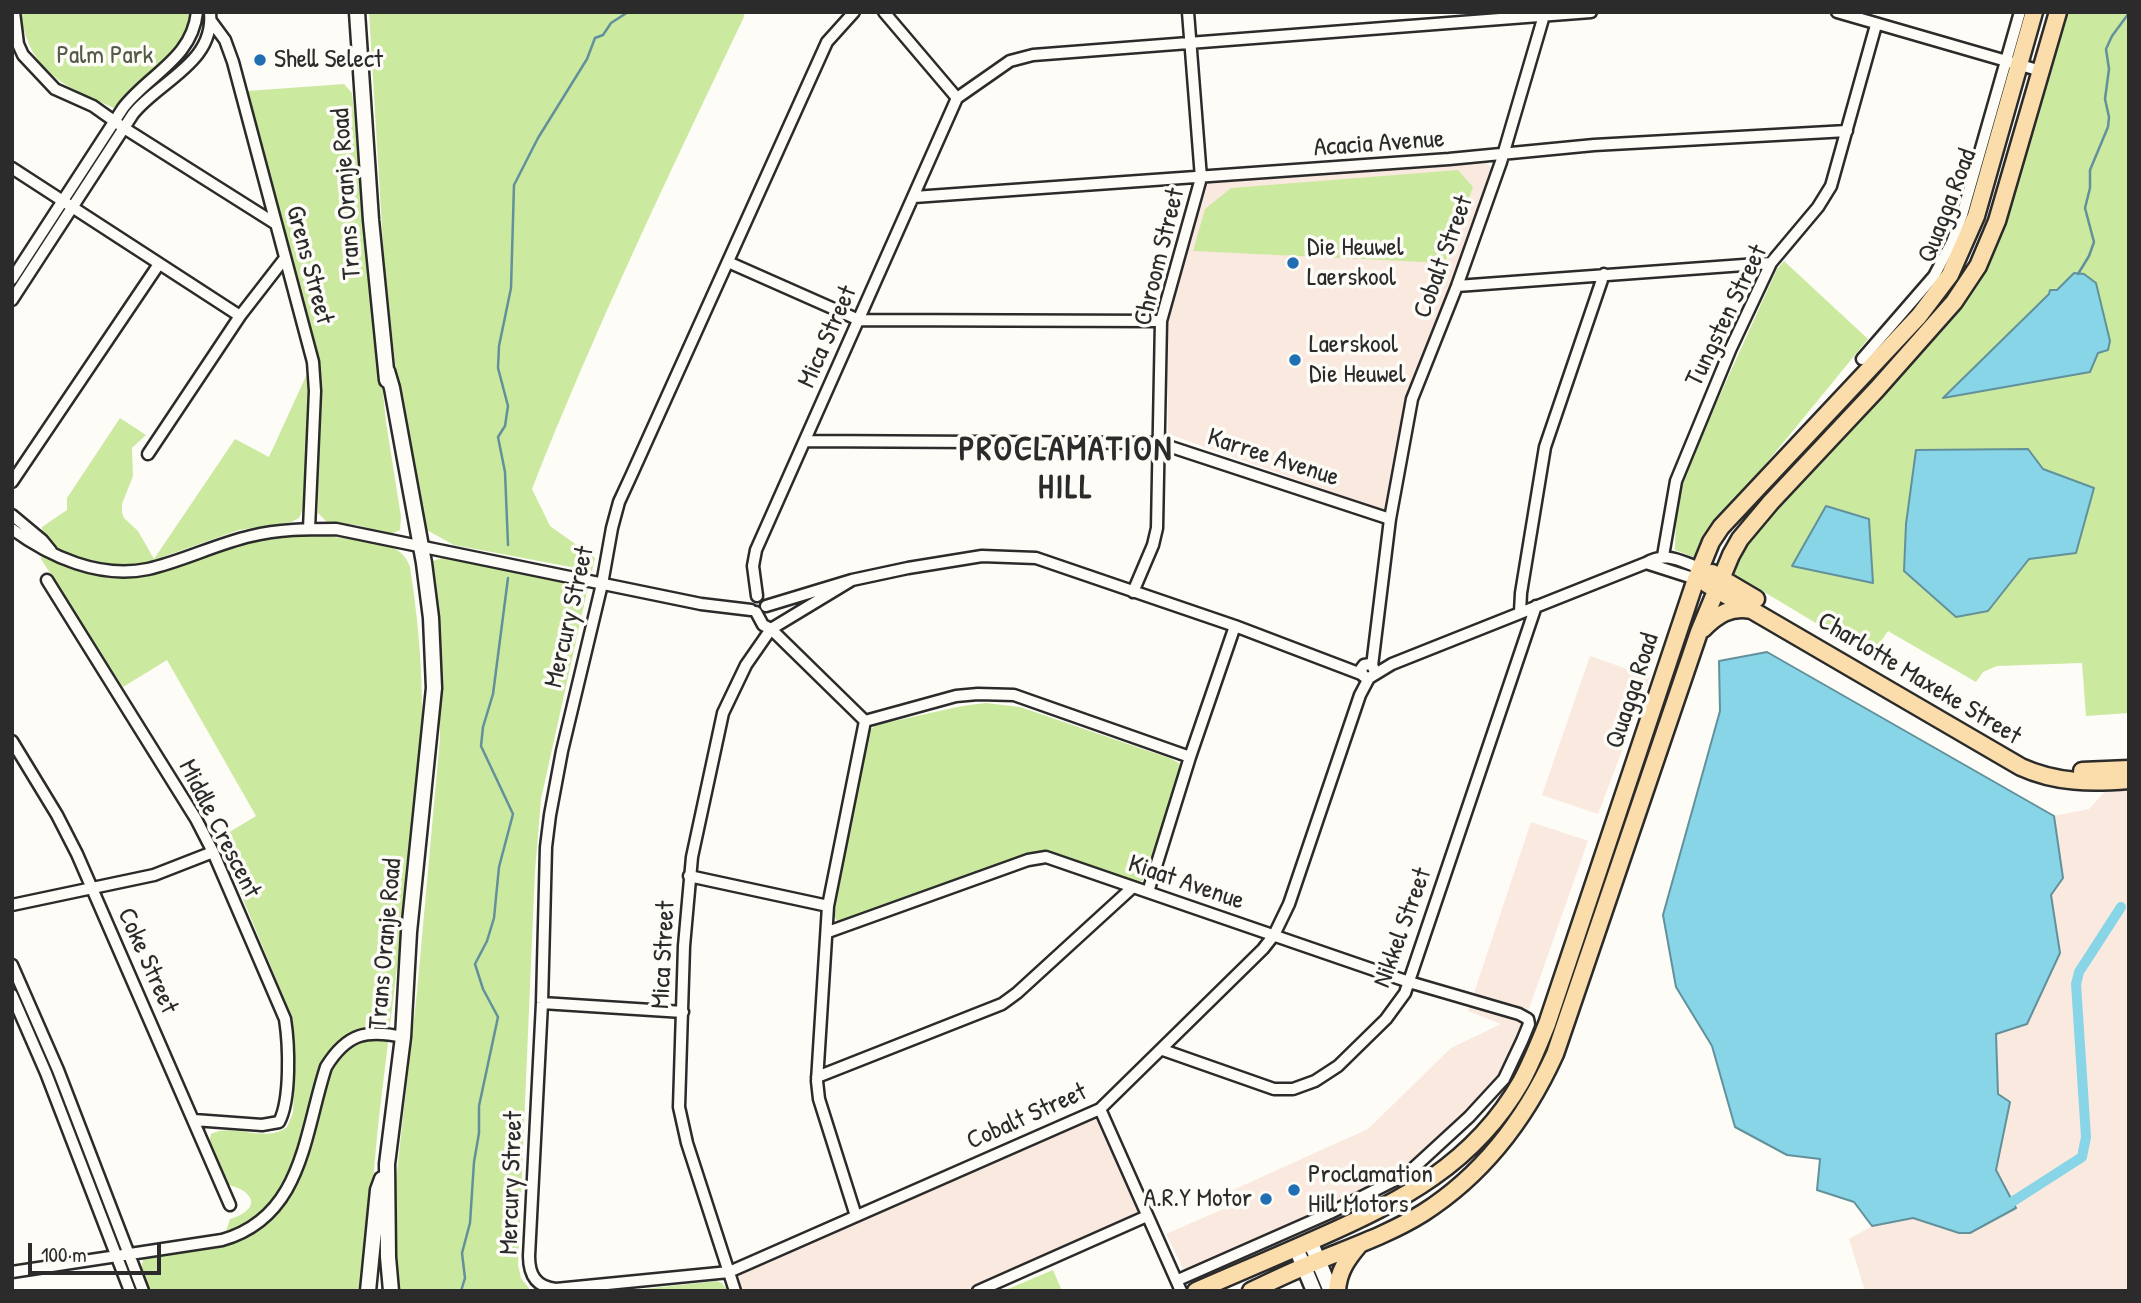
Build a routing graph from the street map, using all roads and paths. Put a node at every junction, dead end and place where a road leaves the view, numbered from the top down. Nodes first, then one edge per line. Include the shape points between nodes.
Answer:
1 (14, 12) edge
2 (197, 12) edge
3 (357, 12) edge
4 (854, 12) edge
5 (884, 12) edge
6 (1188, 12) edge
7 (1591, 12) edge
8 (1837, 12) edge
9 (2020, 12) edge
10 (2034, 12) edge
11 (2058, 12) edge
12 (1545, 14) edge
13 (211, 17) edge
14 (1877, 26) junction
15 (1191, 43) junction
16 (15, 45) edge
17 (2013, 64) junction
18 (2041, 71) junction
19 (957, 98) junction
20 (114, 122) junction
21 (124, 128) junction
22 (1847, 131) junction
23 (1503, 155) junction
24 (12, 168) edge
25 (1201, 178) junction
26 (914, 197) junction
27 (63, 202) junction
28 (73, 209) junction
29 (276, 224) junction
30 (285, 258) junction
31 (728, 262) junction
32 (1771, 262) junction
33 (159, 264) junction
34 (1604, 274) junction
35 (12, 279) edge
36 (1457, 286) junction
37 (12, 300) edge
38 (240, 316) junction
39 (859, 320) junction
40 (1161, 321) junction
41 (1862, 359) dead end
42 (805, 441) junction
43 (1159, 443) junction
44 (148, 454) dead end
45 (12, 482) edge
46 (12, 515) edge
47 (1390, 519) junction
48 (12, 529) edge
49 (309, 529) junction
50 (416, 546) junction
51 (52, 552) junction
52 (1663, 556) junction
53 (1646, 563) junction
54 (1698, 574) junction
55 (47, 580) dead end
56 (852, 580) junction
57 (1719, 583) junction
58 (602, 584) junction
59 (1133, 592) junction
60 (758, 605) junction
61 (1535, 606) junction
62 (1756, 611) junction
63 (1520, 612) junction
64 (1235, 626) junction
65 (771, 629) junction
66 (1699, 632) junction
67 (1367, 671) junction
68 (865, 721) junction
69 (12, 741) edge
70 (1190, 757) junction
71 (2129, 769) edge
72 (2129, 780) edge
73 (213, 852) junction
74 (689, 876) junction
75 (1133, 887) junction
76 (92, 889) junction
77 (1148, 892) junction
78 (12, 905) edge
79 (828, 906) junction
80 (828, 932) junction
81 (1274, 935) junction
82 (12, 965) edge
83 (1409, 982) junction
84 (12, 995) edge
85 (542, 1003) junction
86 (683, 1012) junction
87 (404, 1037) junction
88 (1163, 1050) junction
89 (817, 1077) junction
90 (1100, 1109) junction
91 (194, 1120) junction
92 (387, 1164) junction
93 (230, 1205) dead end
94 (856, 1216) junction
95 (1147, 1216) junction
96 (1360, 1244) junction
97 (1303, 1245) junction
98 (129, 1254) junction
99 (117, 1256) junction
100 (1311, 1263) junction
101 (14, 1269) edge
102 (729, 1272) junction
103 (538, 1283) joint
104 (1179, 1285) edge
105 (131, 1291) edge
106 (143, 1291) edge
107 (368, 1291) edge
108 (391, 1291) edge
109 (735, 1291) edge
110 (978, 1291) edge
111 (1196, 1291) edge
112 (1251, 1291) edge
113 (1314, 1291) edge
114 (1331, 1291) edge
115 (1338, 1291) edge

1 - 16 street
2 - 20 street via 181,53 131,98
3 - 50 main road, Trans Oranje Road via 387,394 397,466
4 - 31 street, Mercury Street via 827,41
5 - 19 street
6 - 15 street, Chroom Street
7 - 12 street
8 - 14 street
9 - 17 street, Quagga Road
10 - 17 main road, Quagga Road
11 - 18 main road, Quagga Road
12 - 15 street
12 - 23 street, Cobalt Street
13 - 21 street via 196,57 174,80 148,97
13 - 29 street, Grens Street via 233,62
14 - 17 street
14 - 22 street, Tungsten Street
15 - 19 street via 1020,58
15 - 25 street, Chroom Street
16 - 20 street via 55,89 93,106
17 - 18 street
17 - 41 street, Quagga Road via 1952,242 1934,276
17 - 54 main road, Quagga Road via 1976,216 1942,288 1721,527
18 - 57 main road, Quagga Road via 1997,221 1978,266 1954,302 1755,521 1731,555
19 - 26 street, Mica Street
20 - 21 street
20 - 27 street
21 - 28 street
21 - 29 street
22 - 23 street, Acacia Avenue via 1594,145
22 - 32 street, Tungsten Street via 1827,196
23 - 25 street, Acacia Avenue
23 - 36 street, Cobalt Street
24 - 27 street
25 - 26 street, Acacia Avenue
25 - 40 street, Chroom Street
26 - 39 street, Mica Street
27 - 28 street
27 - 35 street
28 - 33 street
28 - 37 street
29 - 30 street, Grens Street
30 - 38 street
30 - 49 street, Grens Street via 315,376
31 - 39 street
31 - 58 street, Mercury Street via 619,502
32 - 34 street
32 - 52 street, Tungsten Street via 1680,469
33 - 38 street
33 - 45 street
34 - 36 street
34 - 63 street via 1543,457
36 - 47 street, Cobalt Street via 1412,399
38 - 44 street
39 - 40 street
39 - 42 street, Mica Street
40 - 43 street, Chroom Street
42 - 43 street, Karree Avenue
42 - 60 street, Mica Street via 756,550 753,566
43 - 47 street, Karree Avenue
43 - 59 street, Chroom Street via 1156,535
46 - 51 street
47 - 67 street, Cobalt Street
48 - 51 street
49 - 50 street via 359,532
49 - 51 street via 248,536 133,571 94,568
50 - 58 street
50 - 87 main road, Trans Oranje Road via 431,728 409,932
52 - 53 street
52 - 54 street
53 - 54 street
53 - 61 street
54 - 57 main road, Charlotte Maxeke Street
54 - 97 main road, Quagga Road via 1547,1024 1520,1084 1483,1134 1444,1170 1391,1205
55 - 73 street, Middle Crescent
56 - 59 street via 993,556 1036,558
56 - 60 street
56 - 65 street
57 - 62 main road, Charlotte Maxeke Street
57 - 66 main road, Quagga Road
57 - 71 main road, Charlotte Maxeke Street via 2014,754 2067,770
58 - 60 street via 701,604
58 - 85 street, Mercury Street via 550,815
59 - 64 street
60 - 65 street, Mica Street via 761,623
61 - 63 street
61 - 83 street, Nikkel Street
62 - 66 main road via 1726,611
62 - 72 main road, Charlotte Maxeke Street via 2029,771 2074,781
63 - 67 street
64 - 67 street
64 - 70 street
65 - 68 street
65 - 74 street, Mica Street via 746,665 723,713
66 - 96 main road, Quagga Road via 1540,1088 1509,1135 1463,1184 1422,1213
67 - 81 street, Cobalt Street via 1289,904
68 - 70 street via 956,696 1014,695
68 - 79 street
69 - 76 street, Coke Street via 57,815
70 - 77 street
73 - 76 street via 154,875
73 - 91 street, Middle Crescent via 285,1019 286,1097 281,1120 275,1123
74 - 79 street
74 - 86 street, Mica Street
75 - 77 street, Kiaat Avenue
75 - 80 street, Kiaat Avenue via 1037,857
75 - 89 street via 1002,1004
76 - 78 street
76 - 91 street, Coke Street
77 - 81 street, Kiaat Avenue
79 - 80 street
80 - 89 street
81 - 83 street, Kiaat Avenue
81 - 88 street, Cobalt Street
82 - 98 street
83 - 88 street, Nikkel Street via 1386,1019 1338,1066 1307,1086 1274,1089
83 - 104 street, Kiaat Avenue via 1523,1015 1529,1022 1504,1079 1407,1174
84 - 99 street
85 - 86 street
85 - 103 street, Mercury Street via 528,1256 531,1275
86 - 102 street, Mica Street via 678,1087 682,1127
87 - 92 main road, Trans Oranje Road
87 - 98 street via 368,1033 333,1056 297,1170 282,1200 258,1223 222,1240
88 - 90 street, Cobalt Street
89 - 94 street
90 - 94 street, Cobalt Street
90 - 95 street
91 - 93 street, Coke Street
92 - 107 main road, Trans Oranje Road via 378,1190
92 - 108 main road, Trans Oranje Road
94 - 102 street, Cobalt Street
95 - 104 street
95 - 110 street
96 - 100 main road, Quagga Road
96 - 115 main road via 1345,1264
97 - 100 main road
97 - 111 main road, Quagga Road
98 - 99 street
98 - 106 street
99 - 101 street
99 - 105 street
100 - 112 main road, Quagga Road
100 - 113 main road
100 - 114 main road
102 - 103 street, Cobalt Street via 556,1289
102 - 109 street, Mica Street

